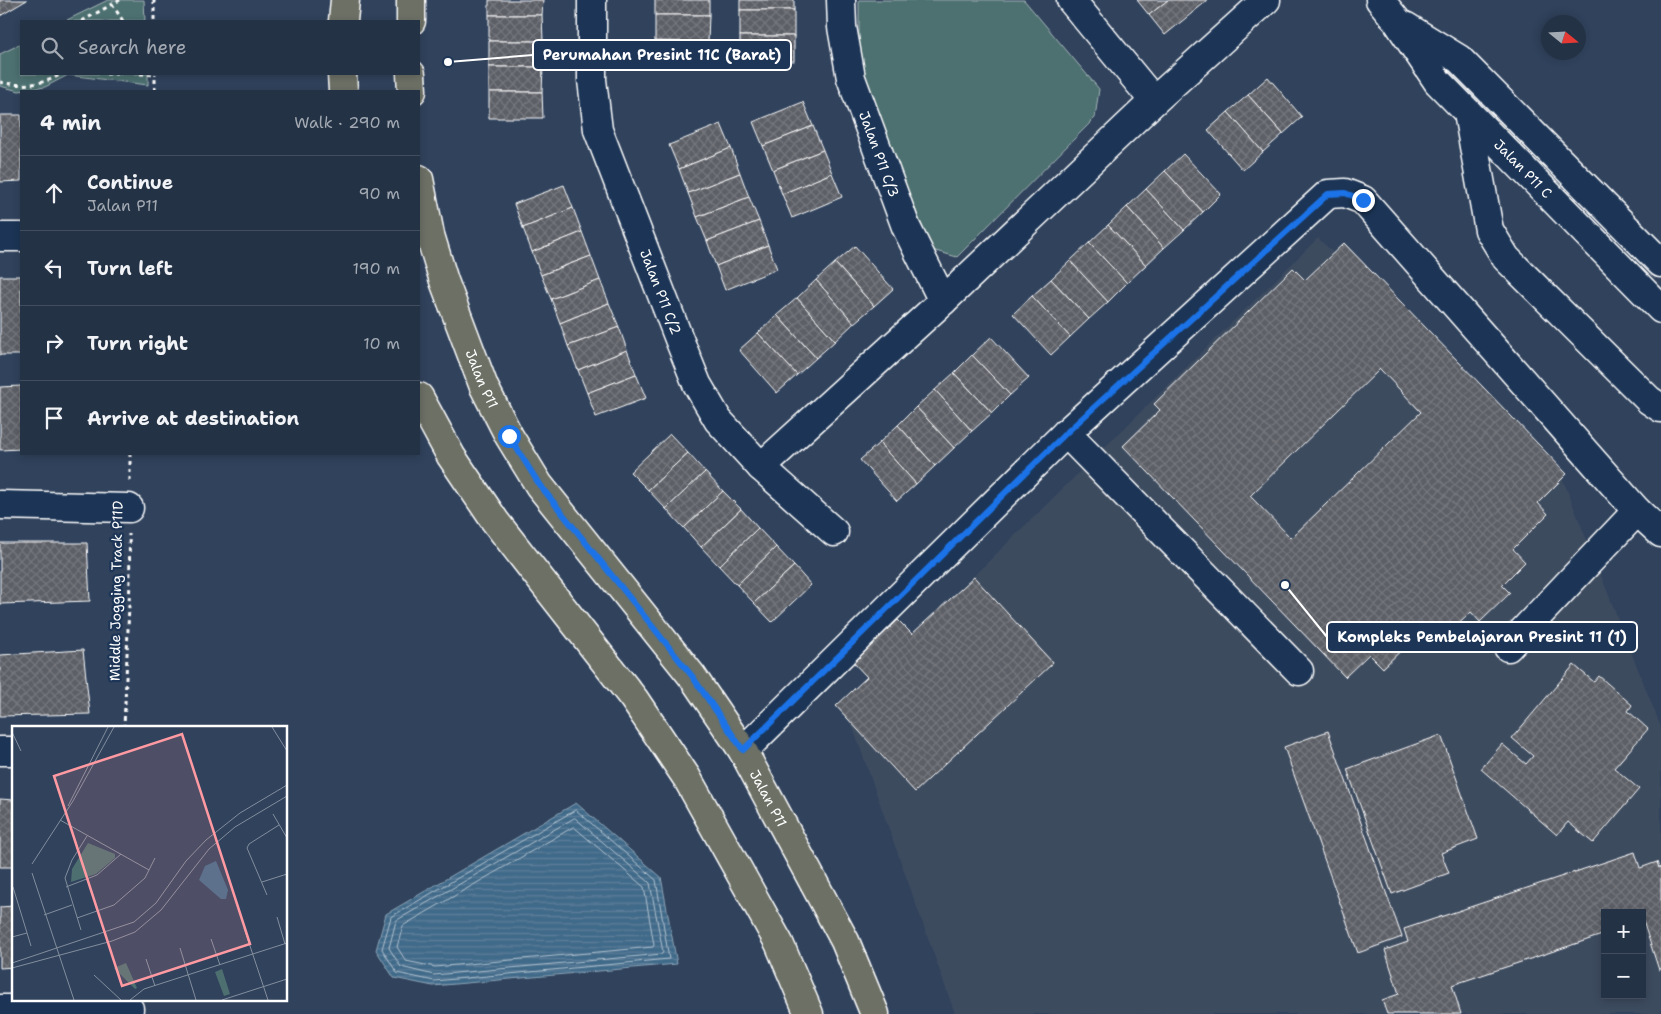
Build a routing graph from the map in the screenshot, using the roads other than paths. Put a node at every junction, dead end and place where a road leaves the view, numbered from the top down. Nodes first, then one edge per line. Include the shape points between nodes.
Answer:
1 (345, 0) edge
2 (411, 0) edge
3 (592, 0) edge
4 (841, 0) edge
5 (1071, 0) edge
6 (1266, 0) edge
7 (1380, 0) edge
8 (343, 20) edge
9 (411, 20) edge
10 (1397, 21) junction
11 (342, 75) edge
12 (411, 75) edge
13 (342, 90) edge
14 (412, 90) edge
15 (1154, 101) junction
16 (1468, 113) junction
17 (420, 184) edge
18 (0, 237) edge
19 (20, 237) edge
20 (1661, 263) edge
21 (943, 301) junction
22 (1661, 309) edge
23 (420, 399) edge
24 (1661, 408) edge
25 (1066, 433) junction
26 (761, 468) junction
27 (0, 505) edge
28 (129, 508) road end
29 (1636, 511) junction
30 (834, 532) dead end
31 (1661, 533) edge
32 (1508, 647) dead end
33 (1299, 671) dead end
34 (743, 750) junction
35 (0, 1009) edge
36 (130, 1009) dead end
37 (809, 1014) edge
38 (875, 1014) edge

1 - 8 main road
2 - 9 main road
3 - 26 street, Jalan P11 C/2 via 592,80 598,130 697,384 718,420
4 - 21 street, Jalan P11 C/3 via 851,78 906,227
5 - 15 street
6 - 15 street
7 - 10 street, Jalan P11 C
10 - 16 street, Jalan P11 C via 1438,82
10 - 20 street, Jalan P11 C via 1459,59
11 - 13 main road
12 - 14 main road
15 - 21 street
16 - 22 street, Jalan P11 C
16 - 24 street via 1489,230 1497,246 1512,265 1649,400
17 - 34 main road, Jalan P11 via 430,235 444,280 484,387 509,436 539,484 692,676
18 - 19 street
21 - 26 street
23 - 37 main road via 451,456 495,521 634,699 686,778 779,942
25 - 29 street via 1328,194 1345,193 1363,200
25 - 33 street
25 - 34 street
26 - 30 street, Jalan P11 C/2
27 - 28 street
29 - 31 street
29 - 32 street
34 - 38 main road, Jalan P11 via 845,941
35 - 36 street

